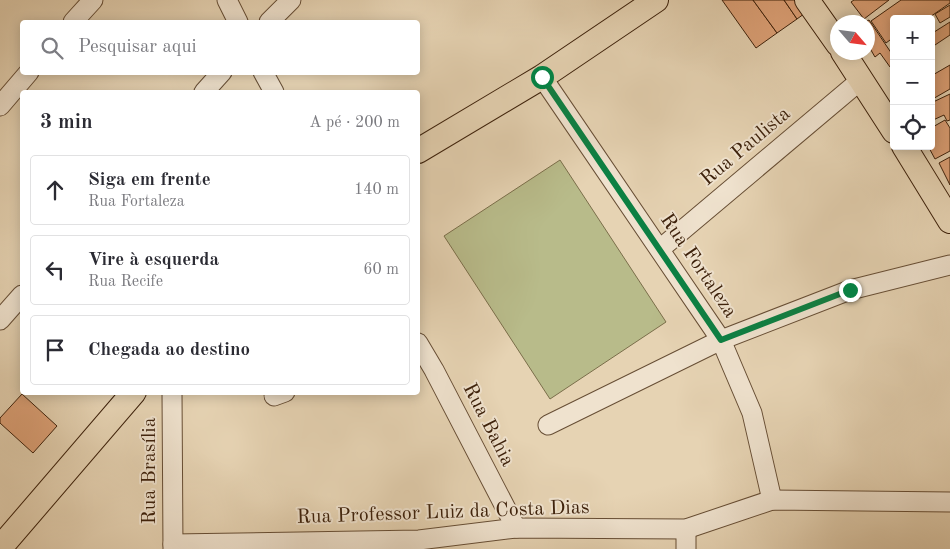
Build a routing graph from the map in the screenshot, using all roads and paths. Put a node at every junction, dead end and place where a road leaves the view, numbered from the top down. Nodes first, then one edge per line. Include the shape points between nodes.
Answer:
1 (92, 0) edge
2 (227, 0) edge
3 (291, 0) edge
4 (656, 0) edge
5 (808, 0) edge
6 (75, 20) edge
7 (237, 20) edge
8 (271, 20) edge
9 (830, 32) edge
10 (849, 60) edge
11 (26, 75) edge
12 (219, 75) edge
13 (265, 75) edge
14 (542, 77) junction
15 (862, 79) junction
16 (206, 90) edge
17 (273, 90) edge
18 (0, 106) edge
19 (890, 124) edge
20 (420, 150) edge
21 (906, 150) edge
22 (950, 220) edge
23 (660, 249) junction
24 (950, 264) edge
25 (20, 297) edge
26 (0, 320) edge
27 (721, 340) junction
28 (420, 349) edge
29 (426, 371) edge
30 (131, 395) edge
31 (172, 395) edge
32 (548, 424) dead end
33 (772, 500) junction
34 (950, 502) edge
35 (516, 528) junction
36 (686, 529) junction
37 (419, 544) edge
38 (173, 546) edge
39 (0, 548) edge
40 (686, 549) edge

1 - 6 street
2 - 7 street
3 - 8 street
4 - 14 main road
5 - 9 main road
10 - 15 main road
11 - 18 street
12 - 16 street
13 - 17 street
14 - 20 main road
14 - 23 street, Rua Fortaleza
15 - 19 main road
15 - 23 street, Rua Paulista
21 - 22 main road
23 - 27 street, Rua Fortaleza
24 - 27 street via 850,290
25 - 26 street
27 - 32 street
27 - 33 street, Rua Fortaleza via 752,414
28 - 29 street, Rua Bahia
29 - 35 street, Rua Bahia
30 - 39 main road
31 - 38 street, Rua Brasília
33 - 34 street, Rua Professor Luiz da Costa Dias
33 - 36 street, Rua Professor Luiz da Costa Dias
35 - 36 street, Rua Professor Luiz da Costa Dias
35 - 37 street, Rua Professor Luiz da Costa Dias
36 - 40 street
37 - 38 street, Rua Professor Luiz da Costa Dias

